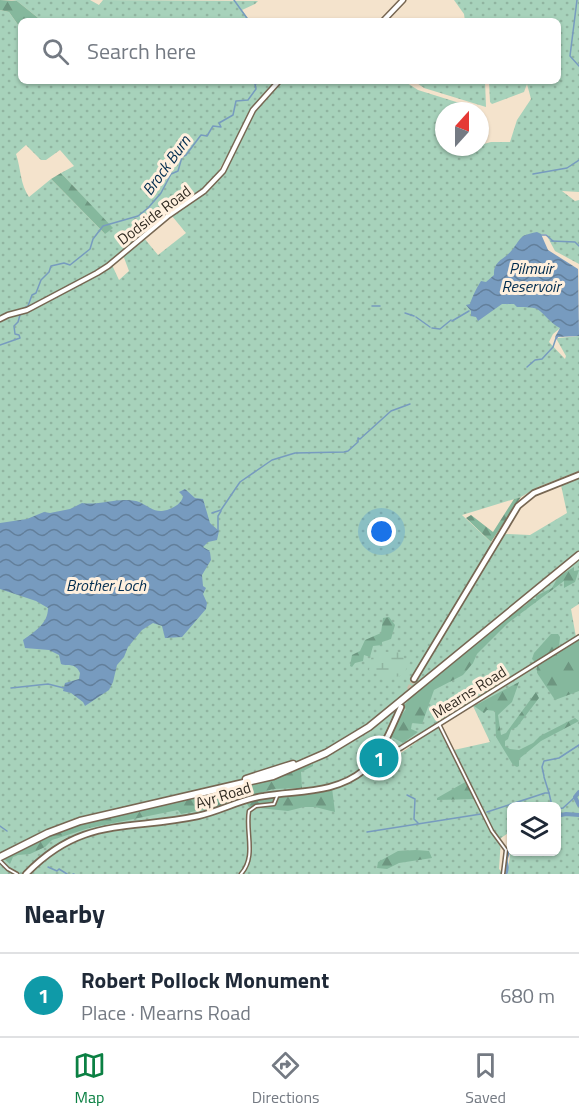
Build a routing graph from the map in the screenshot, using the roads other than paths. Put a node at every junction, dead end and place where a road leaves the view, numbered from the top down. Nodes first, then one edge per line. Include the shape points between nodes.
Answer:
1 (403, 0) edge
2 (386, 18) edge
3 (276, 84) edge
4 (0, 319) edge
5 (579, 475) edge
6 (579, 553) edge
7 (579, 637) edge
8 (414, 679) tunnel mouth
9 (401, 707) dead end
10 (439, 724) junction
11 (370, 763) junction
12 (278, 794) junction
13 (1, 856) edge
14 (17, 874) edge
15 (26, 874) edge
16 (241, 874) edge
17 (503, 874) edge

1 - 2 main road
3 - 4 main road, Dodside Road via 253,110 223,171 204,191 103,270 27,310
5 - 8 main road via 534,493 518,506
6 - 13 highway via 369,727 326,753 273,776 80,821
7 - 10 street, Mearns Road
9 - 11 main road, Ayr Road
10 - 11 street, Mearns Road
10 - 17 street via 492,831 506,850
11 - 12 main road, Ayr Road via 356,776 331,787
12 - 15 main road, Ayr Road via 248,799 198,816 92,831 54,849
12 - 16 street via 274,804 255,806 249,811 249,855
13 - 14 street via 8,869

